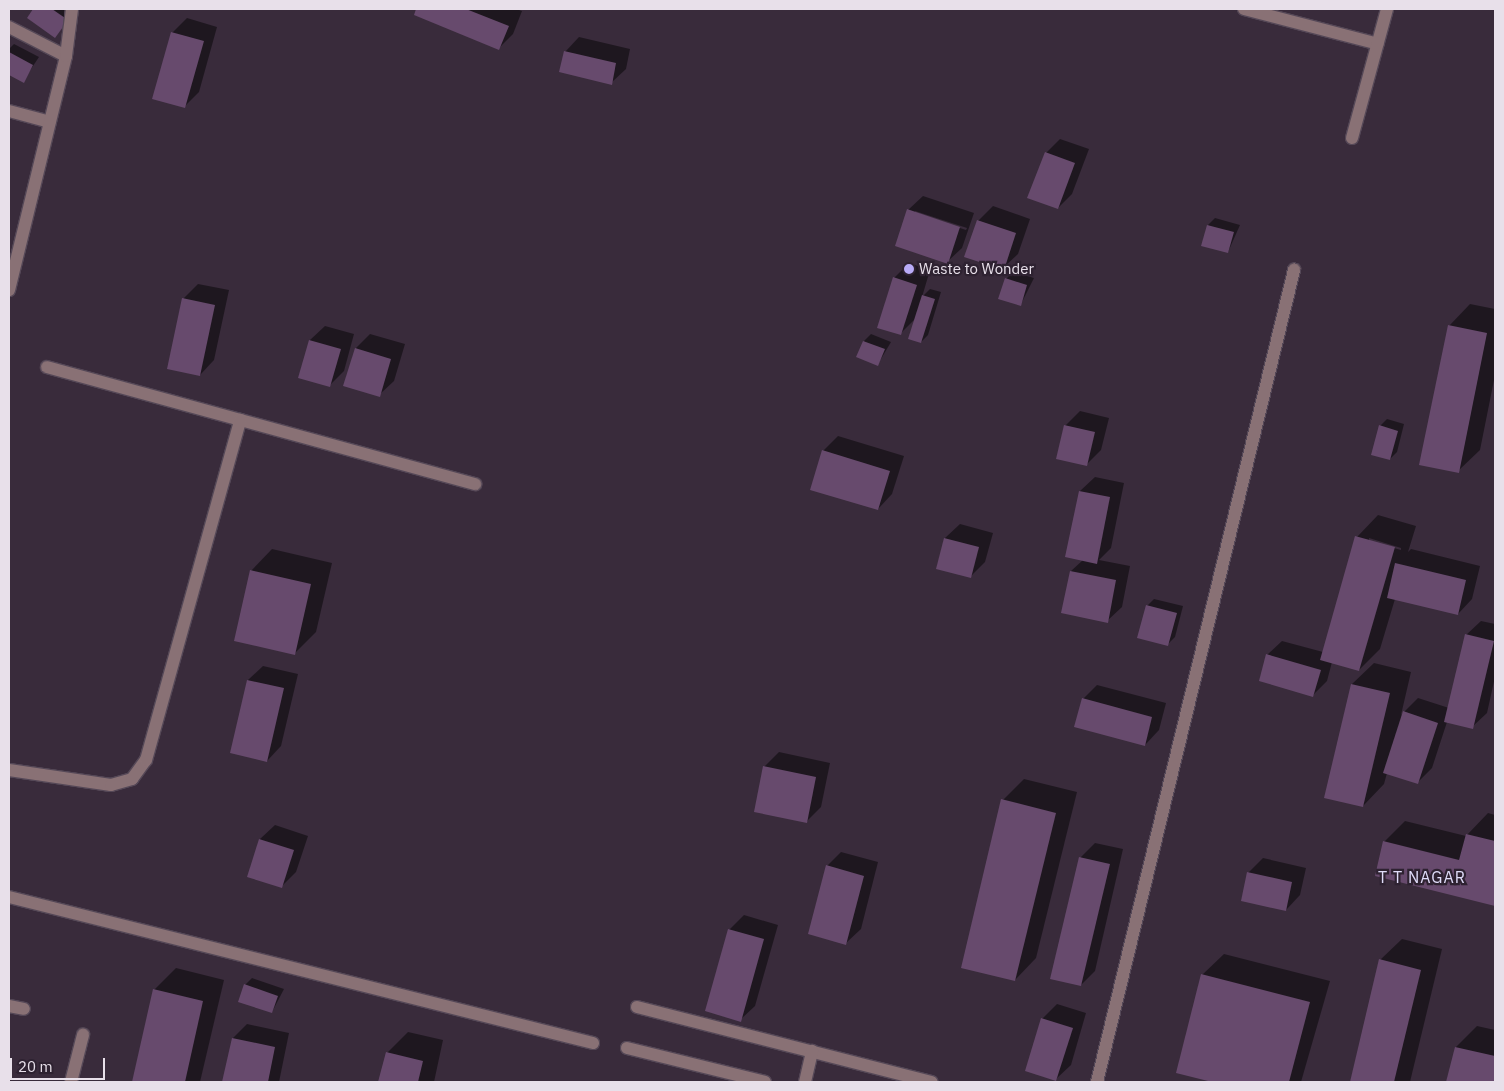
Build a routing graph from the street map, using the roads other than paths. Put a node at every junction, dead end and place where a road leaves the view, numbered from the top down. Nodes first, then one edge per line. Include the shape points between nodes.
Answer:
1 (72, 9) edge
2 (1244, 9) edge
3 (1387, 9) edge
4 (9, 27) edge
5 (1378, 44) junction
6 (66, 56) junction
7 (9, 111) edge
8 (50, 122) junction
9 (1352, 138) dead end
10 (1294, 270) dead end
11 (9, 290) edge
12 (47, 367) dead end
13 (240, 420) junction
14 (475, 484) dead end
15 (9, 770) edge
16 (9, 897) edge
17 (9, 1006) edge
18 (637, 1007) dead end
19 (24, 1009) dead end
20 (82, 1035) dead end
21 (593, 1043) dead end
22 (627, 1048) dead end
23 (812, 1051) junction
24 (71, 1082) edge
25 (765, 1082) edge
26 (804, 1082) edge
27 (932, 1082) edge
28 (1097, 1082) edge

1 - 6 street
2 - 5 street
3 - 5 street
4 - 6 street
5 - 9 street
6 - 8 street
7 - 8 street
8 - 11 street
10 - 28 street
12 - 13 street
13 - 14 street
13 - 15 street via 146,760 132,779 112,785
16 - 21 street
17 - 19 street
18 - 23 street
20 - 24 street
22 - 25 street
23 - 26 street
23 - 27 street

